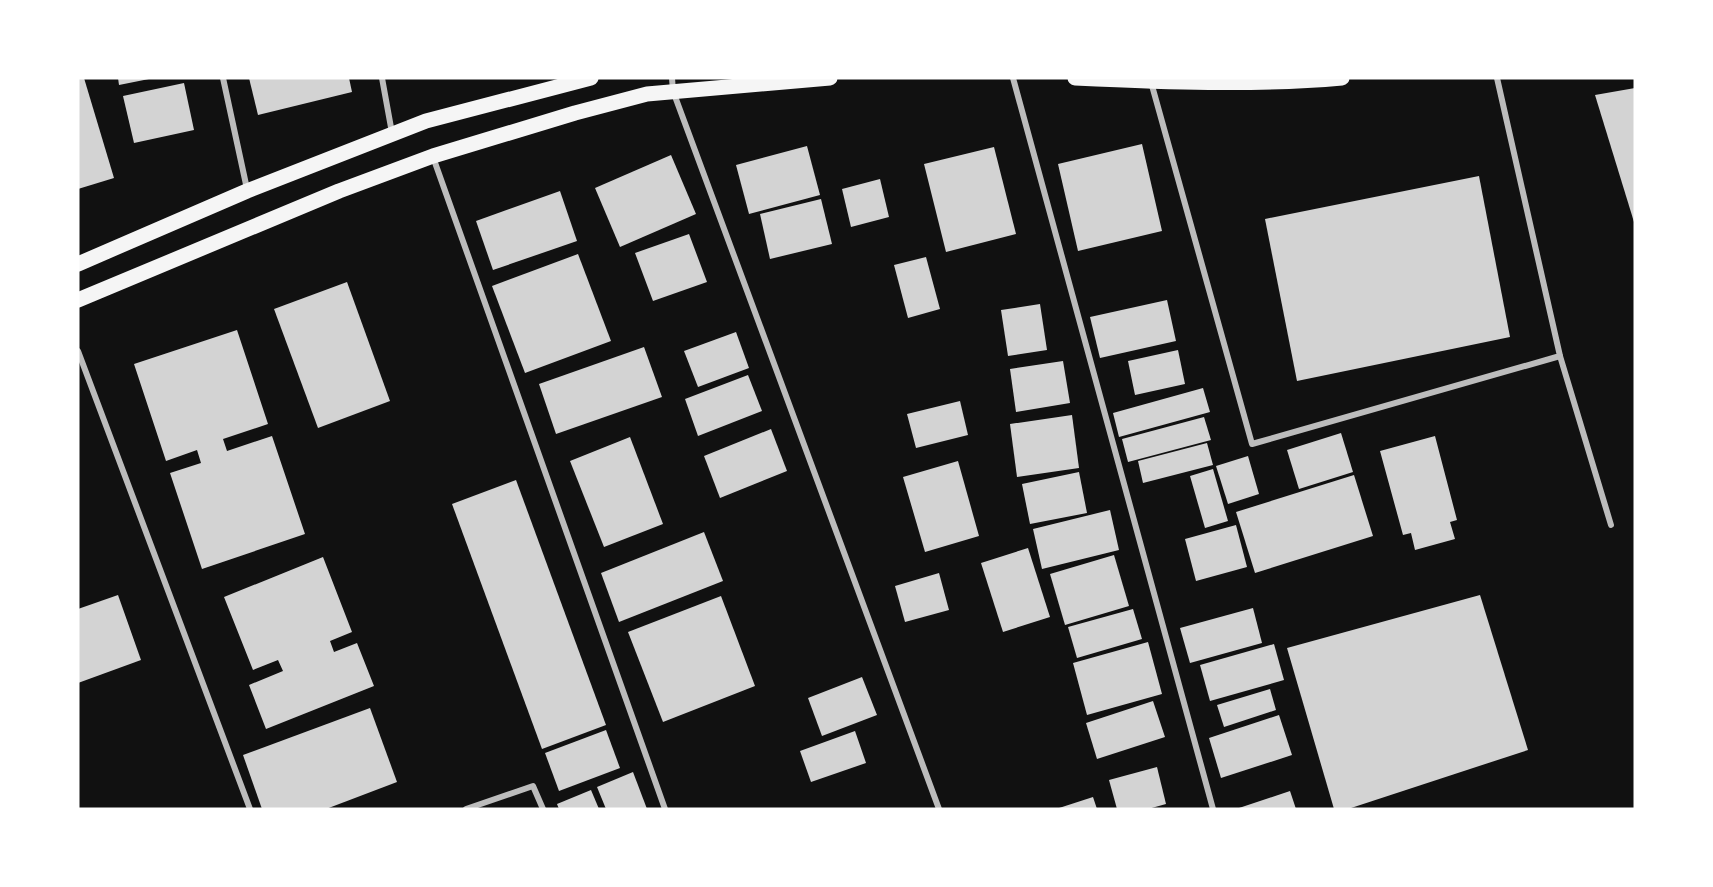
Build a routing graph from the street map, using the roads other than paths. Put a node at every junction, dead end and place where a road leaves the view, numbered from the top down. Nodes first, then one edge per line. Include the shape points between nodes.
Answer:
1 (223, 78) edge
2 (382, 78) edge
3 (591, 78) edge
4 (830, 78) edge
5 (1012, 78) edge
6 (1075, 78) edge
7 (1342, 78) edge
8 (1497, 78) edge
9 (1151, 81) junction
10 (672, 85) edge
11 (392, 134) junction
12 (433, 156) junction
13 (247, 191) junction
14 (78, 264) edge
15 (78, 300) edge
16 (78, 351) edge
17 (1560, 356) junction
18 (1611, 525) dead end
19 (250, 809) edge
20 (466, 809) edge
21 (543, 809) edge
22 (665, 809) edge
23 (938, 809) edge
24 (1213, 809) edge

1 - 13 street
2 - 11 street
3 - 11 main road via 426,121
4 - 10 main road
5 - 24 street
6 - 9 main road
7 - 9 main road via 1290,83
8 - 17 street
9 - 17 street via 1252,444
10 - 12 main road
10 - 23 street
11 - 13 main road
12 - 15 main road
12 - 22 street
13 - 14 main road
16 - 19 street
17 - 18 street
20 - 21 street via 533,786

